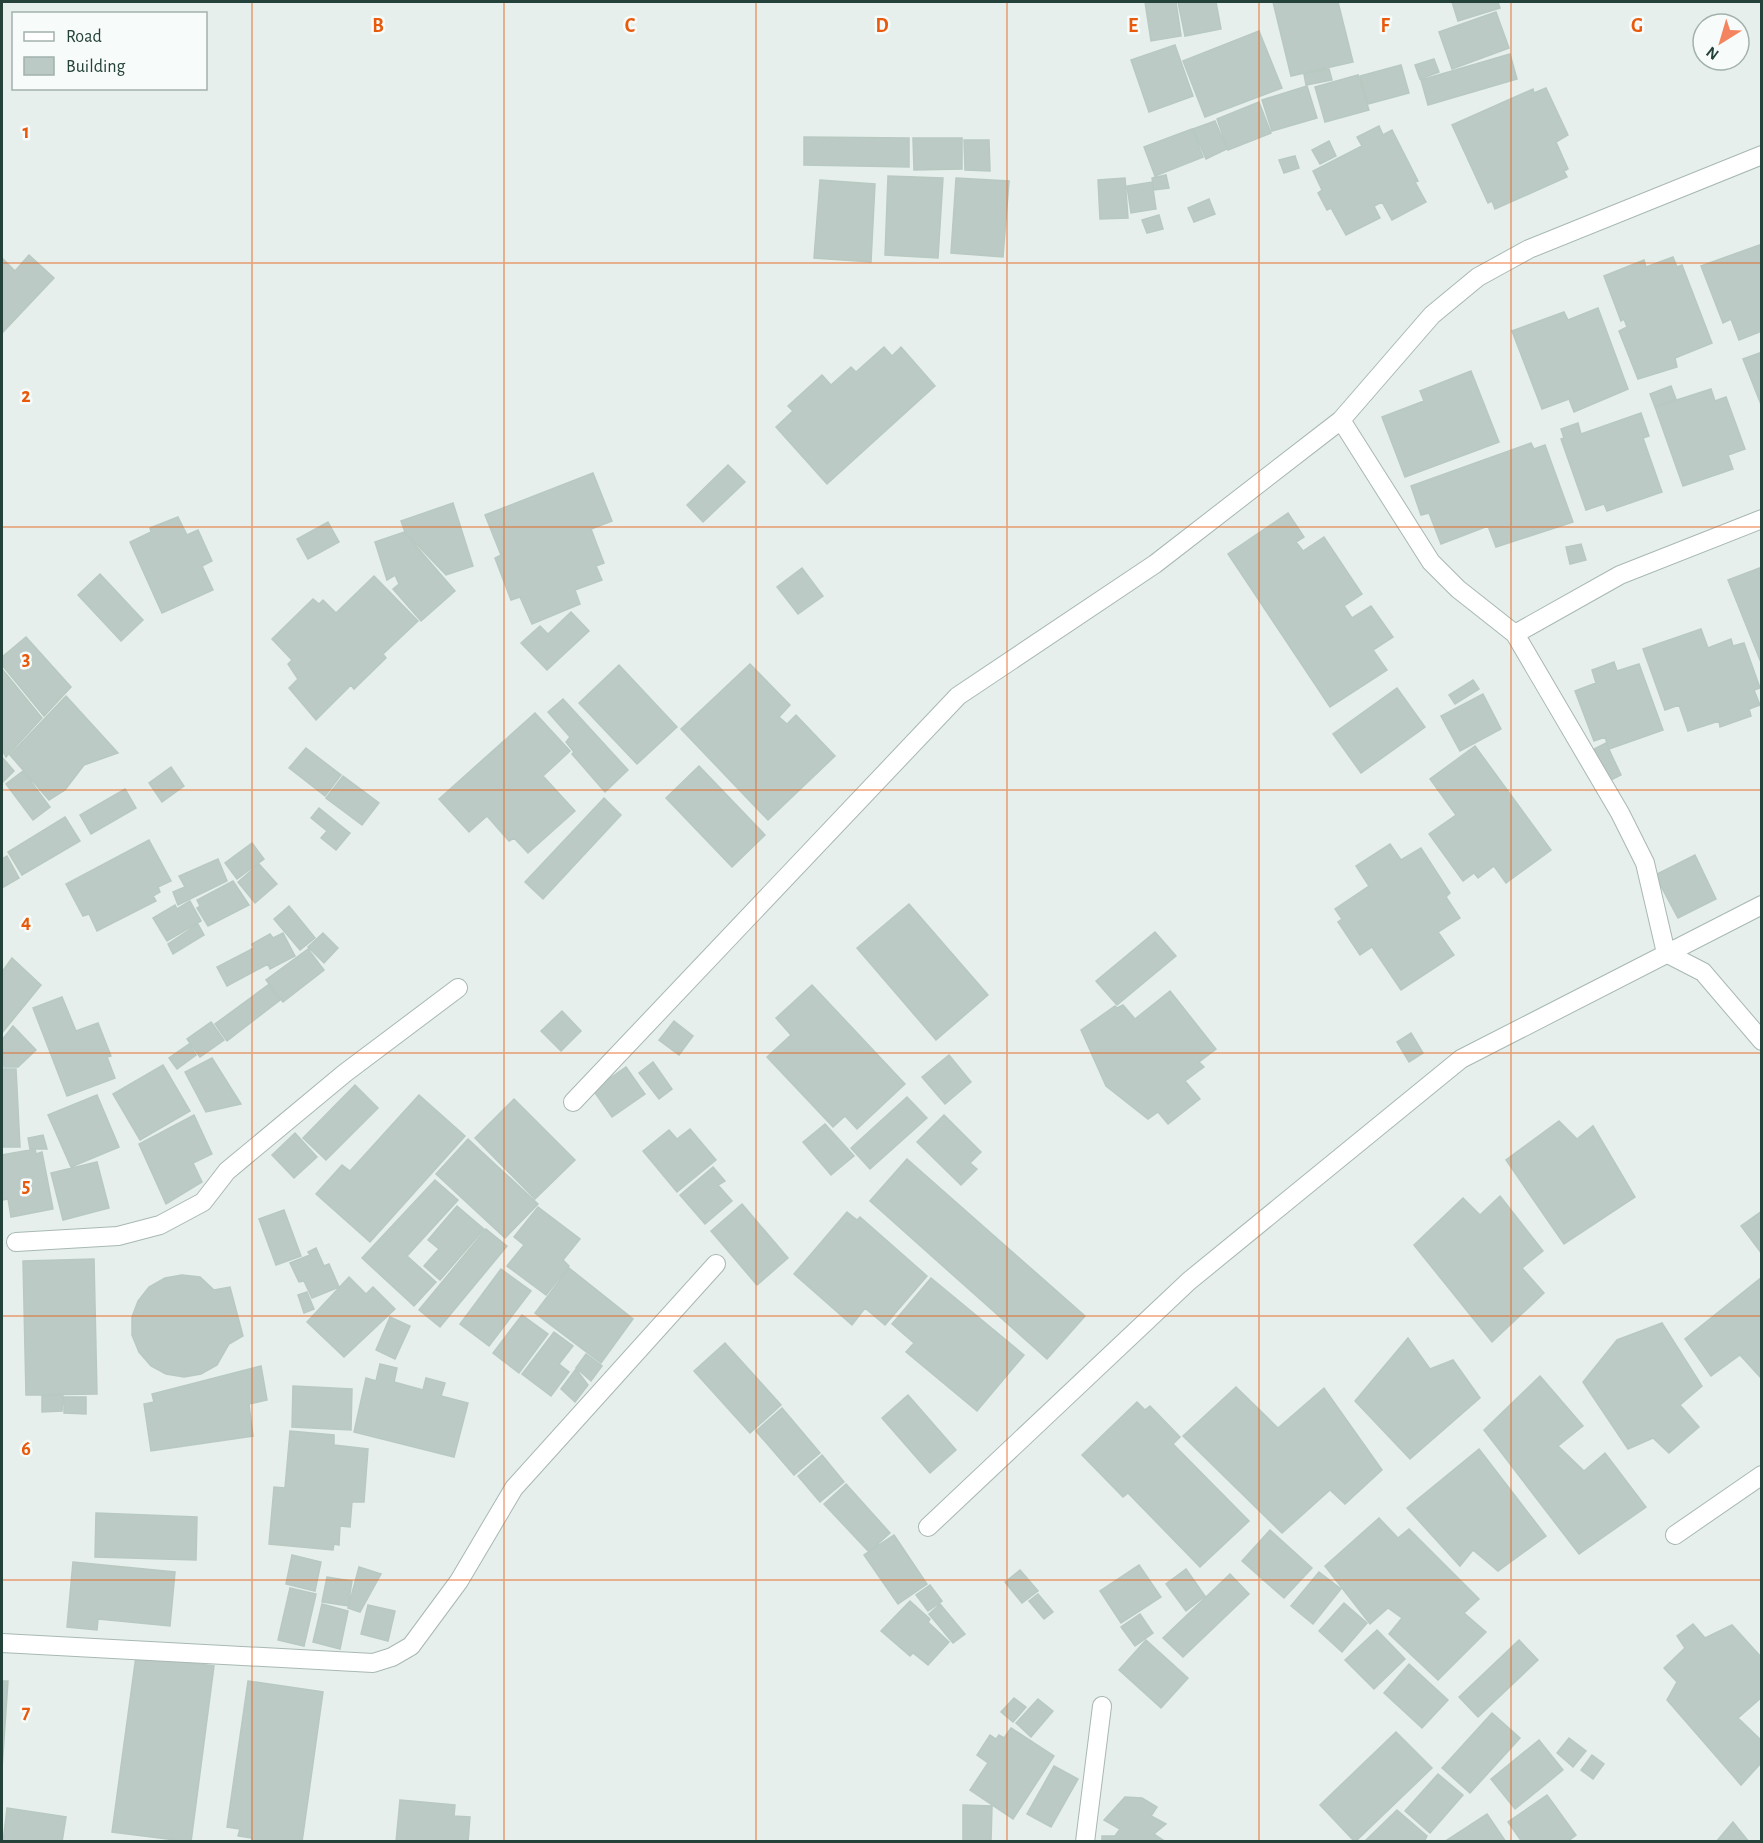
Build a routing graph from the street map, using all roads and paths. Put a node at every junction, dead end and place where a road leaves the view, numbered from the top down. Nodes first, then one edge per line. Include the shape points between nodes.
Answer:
1 (1761, 155) edge
2 (1341, 420) junction
3 (1761, 519) edge
4 (1515, 634) junction
5 (1761, 905) edge
6 (1666, 953) junction
7 (458, 988) dead end
8 (1761, 1041) edge
9 (573, 1102) dead end
10 (16, 1242) dead end
11 (716, 1264) dead end
12 (1761, 1475) edge
13 (928, 1527) dead end
14 (1675, 1535) dead end
15 (2, 1643) edge
16 (1102, 1706) dead end
17 (1085, 1842) edge

1 - 2 street via 1529,249 1478,277 1432,315
2 - 4 street via 1431,562
2 - 9 street via 1155,564 958,696
3 - 4 street via 1620,575
4 - 6 street via 1645,863
5 - 6 street
6 - 8 street via 1703,972
6 - 13 street via 1461,1059 1189,1281
7 - 10 street via 345,1073 236,1164 203,1202 160,1225 118,1236
11 - 15 street via 514,1488 452,1591 411,1646 392,1657 373,1663
12 - 14 street
16 - 17 street

